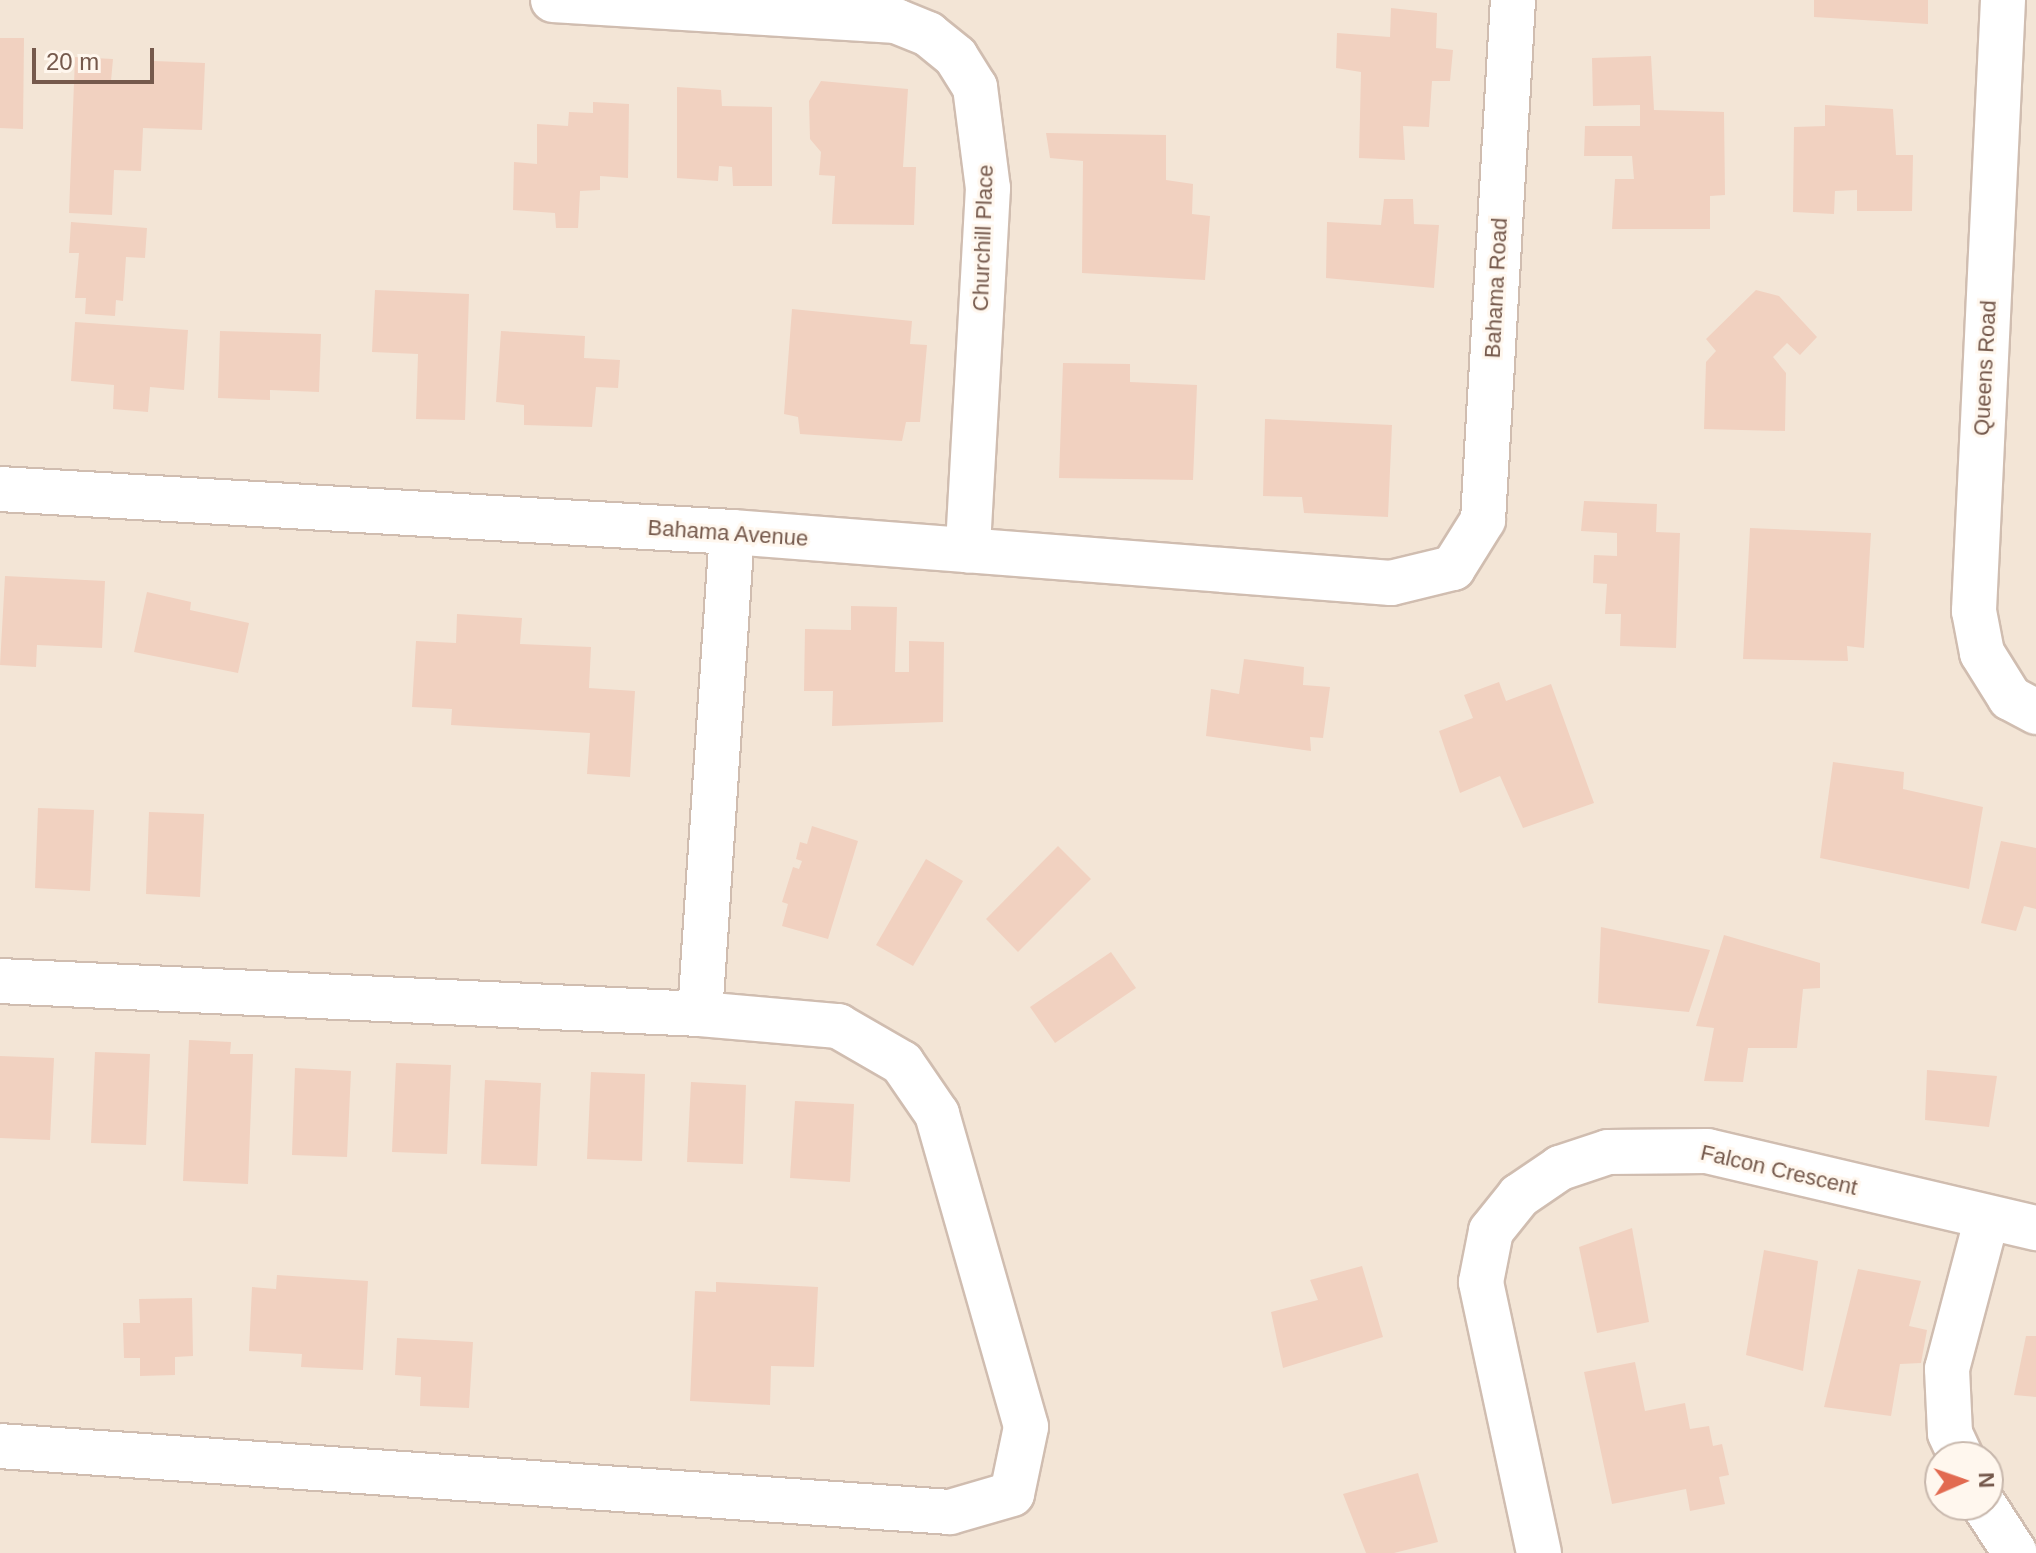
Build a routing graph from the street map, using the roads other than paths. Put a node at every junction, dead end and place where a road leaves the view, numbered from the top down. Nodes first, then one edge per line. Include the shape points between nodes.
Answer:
1 (553, 0) edge
2 (1513, 0) edge
3 (2003, 0) edge
4 (0, 489) edge
5 (732, 532) junction
6 (968, 550) junction
7 (1453, 568) joint
8 (2036, 712) edge
9 (0, 981) edge
10 (700, 1014) junction
11 (1987, 1218) junction
12 (2036, 1228) edge
13 (1954, 1441) edge
14 (0, 1446) edge
15 (1994, 1521) edge
16 (1539, 1553) edge
17 (2015, 1553) edge

1 - 6 street, Churchill Place via 896,21 928,34 956,57 975,87 988,188
2 - 7 street, Bahama Road via 1483,520
3 - 8 street, Queens Road via 1974,611 1982,653 2010,698
4 - 5 street, Bahama Avenue
5 - 6 street, Bahama Avenue
5 - 10 street
6 - 7 street, Bahama Avenue via 1391,583
9 - 10 street
10 - 14 street via 838,1026 902,1063 937,1114 1026,1427 1012,1494 950,1512
11 - 12 street, Falcon Crescent
11 - 13 street via 1947,1369
11 - 16 street, Falcon Crescent via 1707,1151 1657,1148 1608,1152 1560,1168 1519,1196 1491,1231 1481,1282
15 - 17 street

